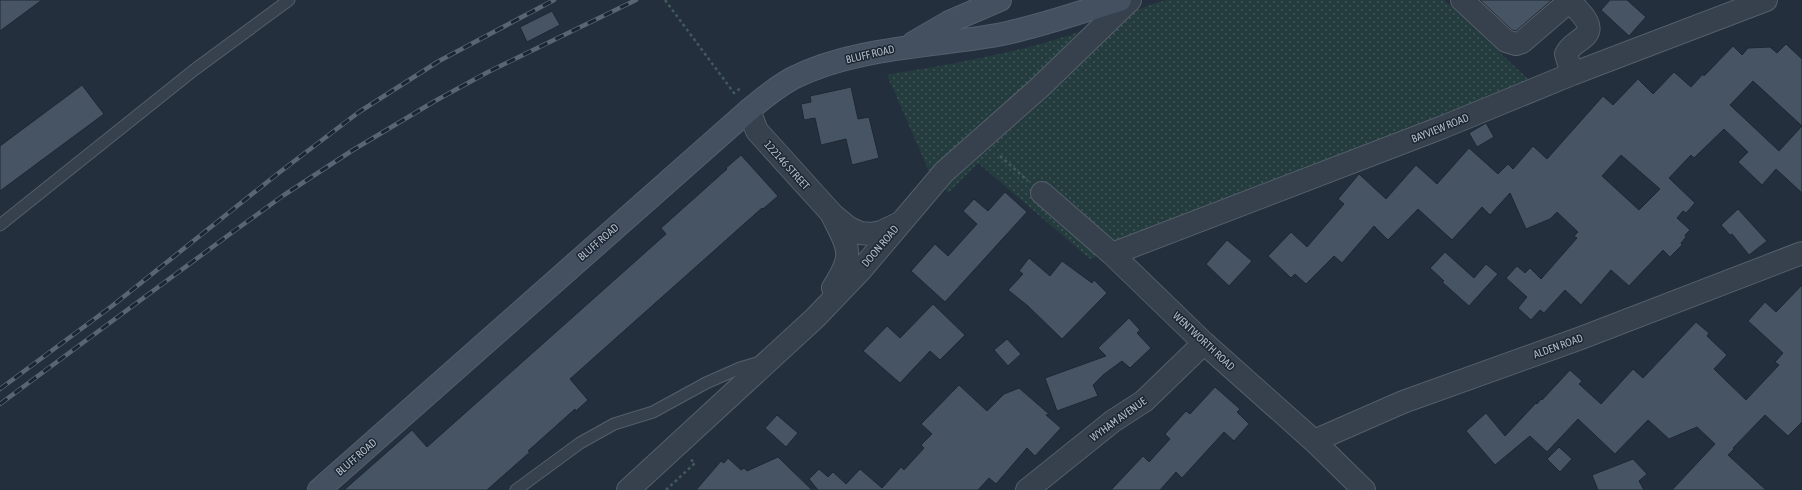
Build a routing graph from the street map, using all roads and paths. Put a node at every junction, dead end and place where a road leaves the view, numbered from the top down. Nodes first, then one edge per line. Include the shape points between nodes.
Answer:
1 (289, 0) edge
2 (665, 0) edge
3 (1000, 0) edge
4 (1120, 0) edge
5 (1130, 0) edge
6 (1462, 0) edge
7 (1766, 0) edge
8 (906, 46) junction
9 (1572, 74) junction
10 (734, 93) dead end
11 (749, 110) junction
12 (1000, 156) dead end
13 (1042, 193) joint
14 (832, 215) junction
15 (900, 223) junction
16 (0, 225) edge
17 (1802, 253) edge
18 (1112, 254) junction
19 (815, 318) junction
20 (1204, 343) junction
21 (770, 359) junction
22 (1314, 441) junction
23 (319, 490) edge
24 (516, 490) edge
25 (628, 490) edge
26 (1027, 490) edge
27 (1364, 490) edge

1 - 16 lane via 194,70
2 - 10 path
3 - 8 main road, BLUFF ROAD via 950,22
4 - 8 main road, BLUFF ROAD via 1000,34 954,42
5 - 15 street, DOON ROAD via 1038,88 944,172
6 - 9 street via 1506,41 1512,43 1522,42 1564,6 1576,8 1586,18 1588,30 1586,36 1566,54
7 - 9 street, BAYVIEW ROAD
8 - 11 main road, BLUFF ROAD via 819,68 794,78
9 - 18 street, BAYVIEW ROAD via 1443,127
11 - 14 street, 122146 STREET via 757,131
11 - 23 main road, BLUFF ROAD
12 - 13 path
13 - 18 street, WENTWORTH ROAD
14 - 15 street, 122146 STREET via 860,233 881,232
14 - 19 street, 122146 STREET via 848,252 847,264
15 - 19 street, DOON ROAD via 860,271
17 - 22 street, ALDEN ROAD via 1581,338 1403,402
18 - 20 street, WENTWORTH ROAD
19 - 21 street, DOON ROAD
20 - 22 street, WENTWORTH ROAD
20 - 26 street, WYHAM AVENUE via 1144,401 1113,421
21 - 24 lane via 713,380 653,412 614,424 580,443
21 - 25 street, DOON ROAD
22 - 27 street, WENTWORTH ROAD

